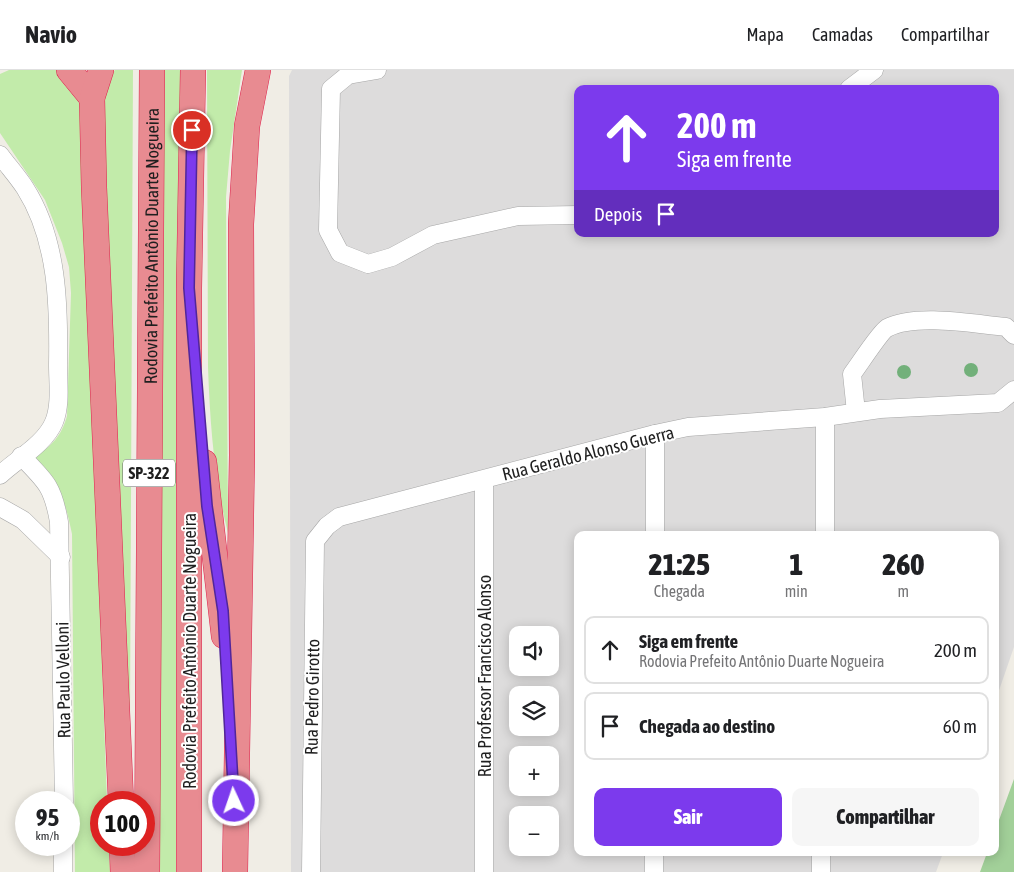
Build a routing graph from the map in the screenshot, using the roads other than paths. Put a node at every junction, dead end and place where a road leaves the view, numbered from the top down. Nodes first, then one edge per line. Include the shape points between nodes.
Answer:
1 (69, 70) edge
2 (101, 70) edge
3 (258, 70) edge
4 (377, 70) edge
5 (874, 70) edge
6 (193, 71) edge
7 (152, 72) edge
8 (854, 85) edge
9 (92, 98) junction
10 (0, 155) edge
11 (574, 214) edge
12 (189, 288) junction
13 (1014, 335) edge
14 (1014, 390) edge
15 (856, 412) junction
16 (825, 417) junction
17 (656, 434) junction
18 (21, 456) junction
19 (0, 475) edge
20 (484, 480) junction
21 (0, 507) edge
22 (327, 526) joint
23 (655, 531) edge
24 (825, 531) edge
25 (61, 557) junction
26 (64, 791) edge
27 (121, 791) edge
28 (234, 820) junction
29 (64, 856) edge
30 (122, 856) edge
31 (654, 856) edge
32 (821, 856) edge
33 (64, 872) edge
34 (123, 872) edge
35 (147, 872) edge
36 (189, 872) edge
37 (235, 872) edge
38 (311, 872) edge
39 (484, 872) edge
40 (654, 872) edge
41 (821, 872) edge

1 - 9 highway
2 - 9 highway
3 - 28 highway via 247,126 240,224 242,455
4 - 11 street via 348,75 331,89 328,230 340,253 368,264 392,257 433,235 518,216
5 - 8 street
6 - 12 highway, Rodovia Prefeito Antônio Duarte Nogueira / SP-322
7 - 35 highway, Rodovia Prefeito Antônio Duarte Nogueira / SP-322
9 - 27 highway
10 - 18 street via 26,189 43,224 54,263 59,330 58,408 54,422 48,433
12 - 28 highway via 207,506 223,611
12 - 36 highway, Rodovia Prefeito Antônio Duarte Nogueira / SP-322
13 - 15 street via 1006,327 936,321 908,322 886,328 852,374
14 - 15 street, Rua Geraldo Alonso Guerra via 998,403
15 - 16 street, Rua Geraldo Alonso Guerra
16 - 17 street, Rua Geraldo Alonso Guerra via 688,427
16 - 24 street
17 - 20 street, Rua Geraldo Alonso Guerra
17 - 23 street
18 - 19 street
18 - 25 street, Rua Paulo Velloni via 55,497
20 - 22 street, Rua Geraldo Alonso Guerra via 339,517
20 - 39 street, Rua Professor Francisco Alonso
21 - 25 street via 22,520
22 - 38 street, Rua Pedro Girotto via 315,541
25 - 26 street, Rua Paulo Velloni
28 - 37 highway
29 - 33 street
30 - 34 highway
31 - 40 street
32 - 41 street

